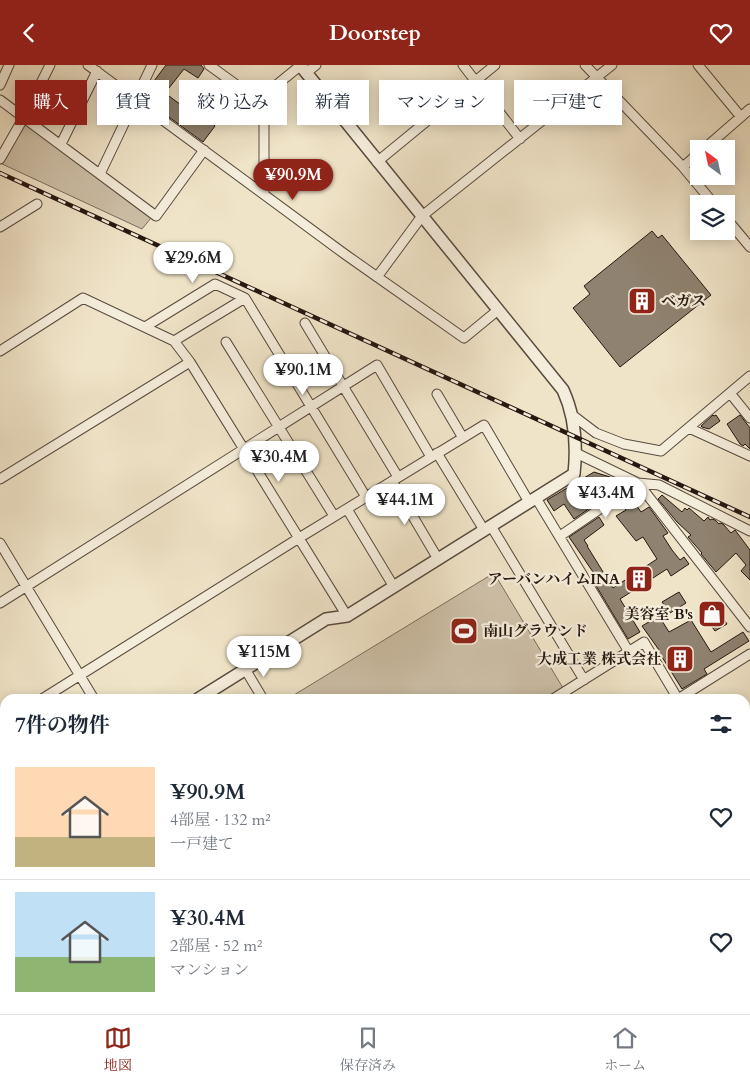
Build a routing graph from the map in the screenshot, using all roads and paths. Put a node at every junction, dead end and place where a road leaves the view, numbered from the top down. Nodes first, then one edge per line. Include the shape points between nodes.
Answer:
1 (9, 65) edge
2 (50, 65) edge
3 (88, 65) edge
4 (152, 65) edge
5 (209, 65) edge
6 (316, 65) edge
7 (463, 65) edge
8 (495, 65) edge
9 (585, 65) edge
10 (612, 65) edge
11 (698, 65) edge
12 (302, 68) edge
13 (97, 71) junction
14 (597, 77) junction
15 (42, 80) edge
16 (109, 80) edge
17 (145, 80) edge
18 (230, 80) edge
19 (286, 80) edge
20 (475, 80) edge
21 (477, 80) edge
22 (0, 85) edge
23 (0, 99) edge
24 (750, 109) edge
25 (15, 110) edge
26 (741, 117) junction
27 (504, 118) edge
28 (169, 124) edge
29 (19, 125) edge
30 (35, 125) edge
31 (124, 125) edge
32 (264, 125) edge
33 (422, 125) edge
34 (520, 139) junction
35 (714, 140) edge
36 (61, 144) junction
37 (204, 150) junction
38 (0, 159) edge
39 (690, 161) edge
40 (377, 162) junction
41 (683, 167) junction
42 (100, 174) junction
43 (264, 194) junction
44 (706, 195) edge
45 (37, 204) dead end
46 (422, 216) junction
47 (0, 227) edge
48 (735, 230) edge
49 (750, 247) edge
50 (377, 277) junction
51 (245, 298) junction
52 (498, 310) junction
53 (306, 323) dead end
54 (145, 327) junction
55 (174, 341) junction
56 (226, 342) dead end
57 (0, 351) edge
58 (190, 362) junction
59 (750, 376) edge
60 (343, 386) junction
61 (730, 393) junction
62 (437, 394) dead end
63 (310, 406) junction
64 (571, 414) junction
65 (750, 418) edge
66 (278, 426) junction
67 (688, 428) junction
68 (463, 438) junction
69 (243, 448) junction
70 (576, 453) junction
71 (434, 455) junction
72 (750, 456) edge
73 (0, 479) edge
74 (395, 479) junction
75 (638, 483) junction
76 (366, 497) junction
77 (532, 500) junction
78 (346, 509) junction
79 (334, 516) junction
80 (488, 528) junction
81 (750, 531) edge
82 (560, 536) junction
83 (299, 538) junction
84 (0, 543) edge
85 (438, 559) junction
86 (26, 586) junction
87 (394, 587) junction
88 (0, 603) edge
89 (347, 616) junction
90 (750, 627) edge
91 (629, 652) junction
92 (750, 654) edge
93 (245, 669) junction
94 (80, 675) junction
95 (584, 680) junction
96 (50, 694) edge
97 (91, 694) edge
98 (206, 694) edge
99 (260, 694) edge
100 (561, 694) edge
101 (675, 694) edge
102 (686, 694) edge

1 - 22 street
2 - 15 street
3 - 13 street
4 - 17 street
5 - 18 street
6 - 12 street
7 - 20 street
8 - 21 street
9 - 14 street
10 - 14 street
11 - 26 street
12 - 19 street
12 - 40 street
13 - 16 street
13 - 36 street
14 - 34 street
14 - 41 street
23 - 25 street
24 - 26 street
26 - 35 street
27 - 34 street
28 - 37 street
29 - 38 street
30 - 36 street
31 - 42 street
32 - 43 street
33 - 40 street
34 - 46 street
36 - 42 street
37 - 42 street via 156,216
37 - 43 street
39 - 41 street
40 - 46 street
41 - 44 street
43 - 50 street
45 - 47 street
46 - 50 street
46 - 52 street
48 - 49 street
50 - 52 street via 464,338
51 - 54 street via 215,284
51 - 55 street
51 - 63 street
52 - 64 street via 563,390
53 - 60 street
54 - 55 street
54 - 57 street via 82,298
55 - 58 street
56 - 66 street
58 - 69 street
58 - 73 street
59 - 61 street
60 - 63 street
60 - 71 street via 376,365
60 - 74 street
61 - 65 street
61 - 67 street
62 - 68 street
63 - 66 street
63 - 76 street
64 - 67 street via 596,433 624,444 661,451
64 - 70 street
66 - 69 street
66 - 79 street
67 - 72 street
68 - 71 street
68 - 77 street via 484,425
69 - 83 street
69 - 86 street
70 - 75 street
70 - 77 street via 574,474
71 - 74 street
71 - 80 street
74 - 76 street
74 - 85 street
75 - 81 street via 659,485
75 - 82 street
75 - 90 street
76 - 78 street
77 - 80 street
77 - 82 street
78 - 79 street
78 - 87 street
79 - 83 street
80 - 85 street
80 - 95 street
82 - 91 street
83 - 89 street
83 - 94 street
84 - 86 street
85 - 87 street
86 - 88 street
86 - 94 street
87 - 89 street
89 - 93 street via 326,619
91 - 95 street
91 - 101 street via 644,642
92 - 102 street
93 - 98 street
93 - 99 street
94 - 96 street
94 - 97 street
95 - 100 street

